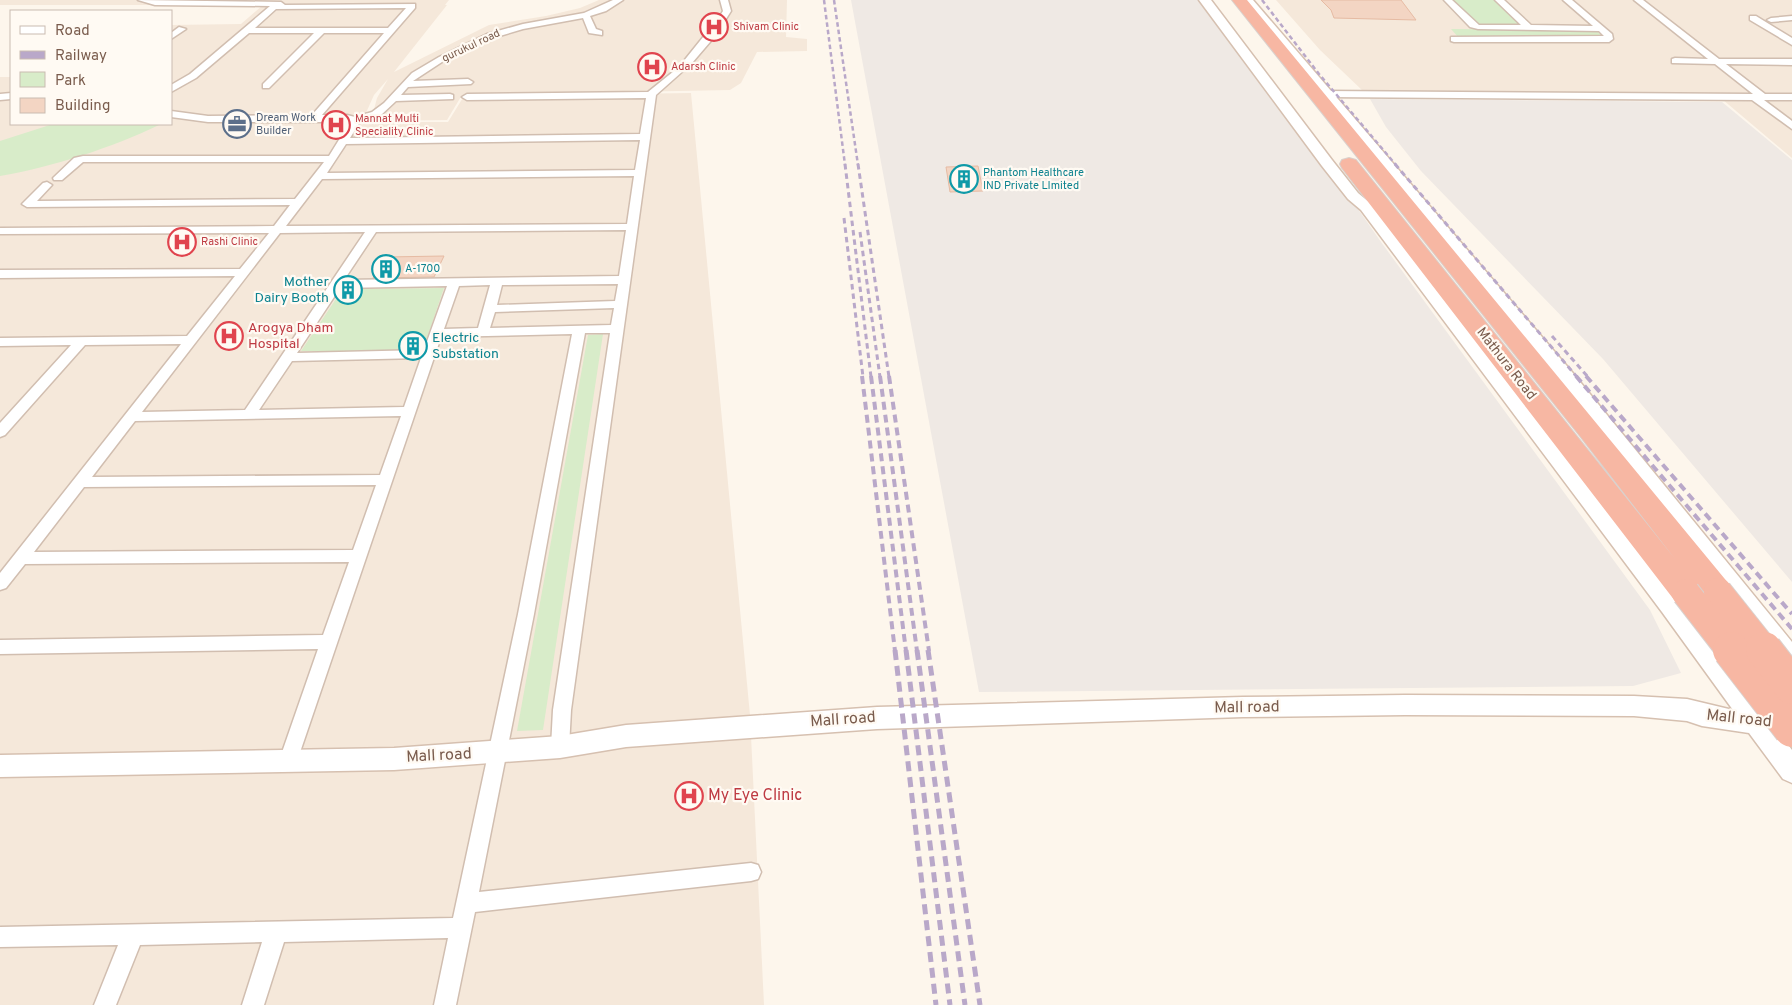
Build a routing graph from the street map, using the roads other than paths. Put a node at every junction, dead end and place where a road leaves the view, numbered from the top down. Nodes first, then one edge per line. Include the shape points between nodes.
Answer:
1 (142, 0) edge
2 (619, 0) edge
3 (724, 0) edge
4 (1205, 0) edge
5 (1220, 0) edge
6 (1239, 0) edge
7 (1247, 0) edge
8 (1448, 0) edge
9 (1499, 0) edge
10 (1567, 0) edge
11 (1638, 0) edge
12 (420, 2) dead end
13 (586, 16) junction
14 (1753, 18) dead end
15 (1792, 18) edge
16 (1771, 20) dead end
17 (1530, 28) junction
18 (182, 29) dead end
19 (1600, 29) junction
20 (247, 30) junction
21 (322, 30) junction
22 (392, 30) junction
23 (600, 33) dead end
24 (172, 36) edge
25 (1454, 39) dead end
26 (1792, 42) edge
27 (1675, 61) dead end
28 (1717, 61) junction
29 (1792, 62) edge
30 (468, 82) dead end
31 (405, 84) junction
32 (266, 86) dead end
33 (172, 88) edge
34 (1326, 94) junction
35 (651, 95) junction
36 (450, 97) dead end
37 (467, 97) dead end
38 (1759, 97) junction
39 (1792, 97) edge
40 (392, 98) junction
41 (172, 114) edge
42 (314, 118) junction
43 (356, 120) junction
44 (1792, 126) edge
45 (644, 138) junction
46 (345, 141) junction
47 (332, 159) junction
48 (639, 172) junction
49 (318, 176) junction
50 (58, 178) dead end
51 (48, 185) dead end
52 (298, 202) junction
53 (1396, 207) junction
54 (631, 227) junction
55 (277, 228) junction
56 (372, 230) junction
57 (0, 231) edge
58 (244, 272) junction
59 (0, 274) edge
60 (623, 280) junction
61 (454, 282) junction
62 (497, 282) junction
63 (336, 284) junction
64 (620, 304) junction
65 (490, 309) junction
66 (617, 329) junction
67 (579, 330) junction
68 (483, 332) junction
69 (437, 333) junction
70 (190, 340) junction
71 (82, 341) junction
72 (0, 342) edge
73 (430, 354) junction
74 (287, 357) junction
75 (410, 411) junction
76 (248, 415) junction
77 (130, 417) junction
78 (0, 432) edge
79 (1548, 445) junction
80 (386, 480) junction
81 (80, 482) junction
82 (1673, 511) junction
83 (360, 556) junction
84 (20, 558) junction
85 (0, 584) edge
86 (1743, 599) junction
87 (1670, 606) junction
88 (330, 642) junction
89 (1792, 644) edge
90 (0, 647) edge
91 (1792, 659) edge
92 (1792, 686) edge
93 (1792, 710) edge
94 (1745, 713) junction
95 (1792, 724) edge
96 (1792, 729) edge
97 (560, 747) junction
98 (498, 752) junction
99 (288, 761) junction
100 (0, 766) edge
101 (1792, 771) edge
102 (751, 872) dead end
103 (466, 903) junction
104 (461, 928) junction
105 (276, 932) junction
106 (133, 935) junction
107 (2, 941) edge
108 (105, 1005) edge
109 (253, 1005) edge
110 (445, 1005) edge

1 - 12 street via 168,4
2 - 13 street, gurukul road
3 - 35 street via 727,11 720,24 683,69
4 - 53 main road via 1353,196
5 - 53 highway via 1346,161
6 - 53 highway via 1379,171
7 - 34 main road
8 - 17 street via 1478,28
9 - 17 street
10 - 19 street
11 - 28 street
13 - 23 street via 590,28
13 - 31 street, gurukul road via 526,25 492,35 427,68
14 - 26 street
15 - 16 street
17 - 19 street
18 - 24 street
19 - 25 street via 1609,39
20 - 21 street
20 - 22 street via 274,7 412,6
20 - 33 street via 193,76
21 - 22 street
21 - 32 street
22 - 42 street
27 - 28 street
28 - 29 street
28 - 38 street
30 - 31 street
31 - 40 street, gurukul road
34 - 38 street
34 - 53 main road
35 - 37 street
35 - 45 street
36 - 40 street
38 - 39 street
38 - 44 street
40 - 43 street, gurukul road via 378,113
41 - 42 street via 208,120
42 - 43 street
43 - 46 street
45 - 46 street
45 - 48 street
46 - 47 street
47 - 49 street
47 - 50 street via 83,159
48 - 49 street
48 - 54 street
49 - 52 street
51 - 52 street via 27,204
52 - 55 street
53 - 79 main road
53 - 82 main road via 1560,370
53 - 92 highway, Mathura Road, bridge via 1589,430
53 - 96 highway, Mathura Road, bridge
54 - 56 street
54 - 60 street
55 - 56 street
55 - 57 street
55 - 58 street
56 - 63 street
58 - 59 street
58 - 70 street
60 - 62 street
60 - 64 street
61 - 62 street
61 - 63 street
61 - 69 street
62 - 65 street
63 - 74 street
64 - 65 street
64 - 66 street
65 - 68 street
66 - 67 street
66 - 97 street via 562,710
67 - 68 street
67 - 98 street
68 - 69 street
69 - 73 street
70 - 71 street
70 - 77 street
71 - 72 street
71 - 78 street
73 - 74 street
73 - 75 street
74 - 76 street
75 - 76 street
75 - 80 street
76 - 77 street
77 - 81 street
79 - 87 main road
79 - 94 main road via 1596,523
80 - 81 street
80 - 83 street
81 - 84 street
82 - 86 main road
82 - 89 main road via 1709,544
83 - 84 street
83 - 88 street
84 - 85 street
86 - 87 main road via 1748,622 1740,631 1728,633 1708,631
86 - 91 main road
87 - 94 main road
88 - 90 street
88 - 99 street
93 - 94 main road, Mall road
94 - 95 main road, Mall road
94 - 97 main road, Mall road via 1702,715 1687,710 1634,706 1405,705 877,718 626,736
94 - 101 main road
97 - 98 main road, Mall road
98 - 99 main road, Mall road
98 - 103 street
99 - 100 main road, Mall road
102 - 103 street
103 - 104 street
104 - 105 street
104 - 110 street
105 - 106 street
105 - 109 street
106 - 107 street
106 - 108 street

